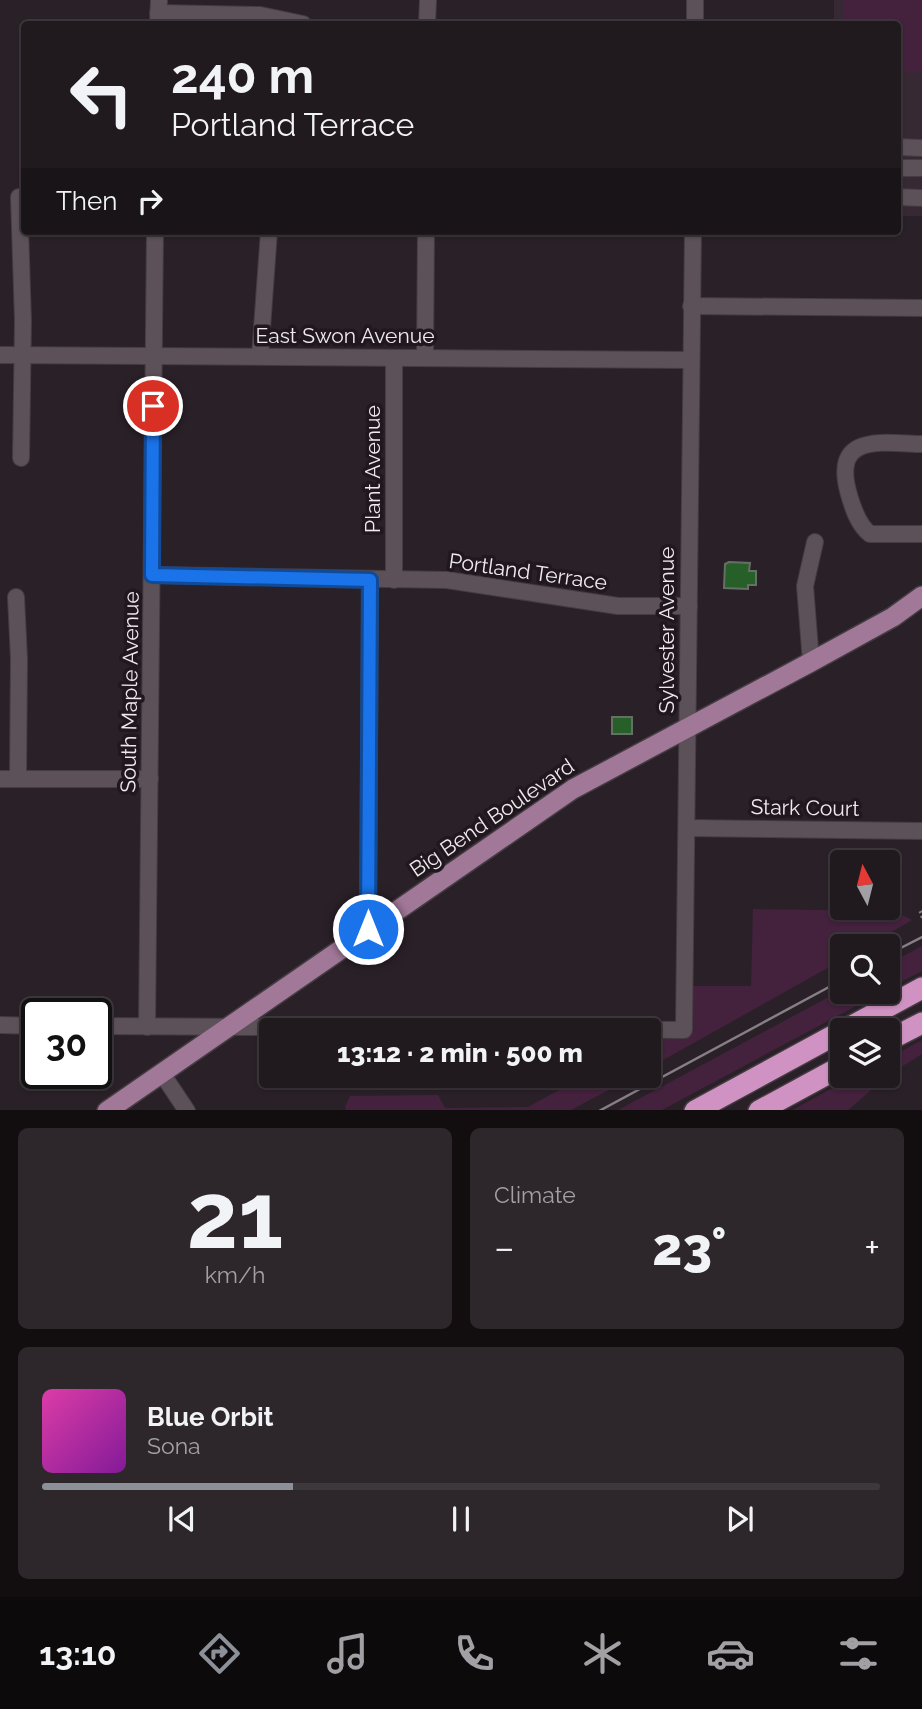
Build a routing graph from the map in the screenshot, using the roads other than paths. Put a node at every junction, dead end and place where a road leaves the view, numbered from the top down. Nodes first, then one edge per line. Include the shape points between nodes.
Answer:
1 (428, 0) edge
2 (695, 0) edge
3 (158, 12) edge
4 (250, 20) edge
5 (427, 21) edge
6 (695, 21) edge
7 (901, 147) edge
8 (922, 148) edge
9 (901, 168) edge
10 (922, 168) edge
11 (19, 197) dead end
12 (901, 198) edge
13 (922, 198) edge
14 (21, 229) edge
15 (21, 235) edge
16 (155, 235) edge
17 (269, 235) edge
18 (426, 235) edge
19 (693, 235) edge
20 (691, 306) junction
21 (922, 307) edge
22 (0, 355) edge
23 (21, 355) junction
24 (153, 356) junction
25 (260, 356) junction
26 (394, 358) junction
27 (425, 358) junction
28 (689, 360) junction
29 (922, 444) edge
30 (21, 458) dead end
31 (922, 534) edge
32 (815, 542) dead end
33 (152, 575) junction
34 (370, 580) junction
35 (394, 580) junction
36 (922, 596) edge
37 (16, 597) dead end
38 (689, 606) junction
39 (811, 662) junction
40 (688, 727) junction
41 (0, 779) edge
42 (18, 779) junction
43 (150, 779) junction
44 (687, 828) junction
45 (922, 831) edge
46 (368, 929) junction
47 (922, 988) edge
48 (866, 1018) edge
49 (922, 1023) edge
50 (0, 1025) edge
51 (21, 1026) edge
52 (112, 1026) edge
53 (146, 1027) junction
54 (224, 1029) junction
55 (900, 1034) edge
56 (830, 1038) edge
57 (161, 1072) junction
58 (830, 1073) edge
59 (108, 1110) edge
60 (186, 1110) edge
61 (697, 1110) edge
62 (761, 1110) edge

1 - 5 street
2 - 6 street
3 - 4 street
7 - 8 street
9 - 10 street
11 - 14 street
12 - 13 street
15 - 23 street
16 - 24 street, South Maple Avenue
17 - 25 street
18 - 27 street
19 - 20 street, Sylvester Avenue
20 - 21 street
20 - 28 street, Sylvester Avenue
22 - 23 street, East Swon Avenue
23 - 24 street, East Swon Avenue
23 - 30 street
24 - 25 street, East Swon Avenue
24 - 33 street, South Maple Avenue
25 - 26 street, East Swon Avenue
26 - 27 street, East Swon Avenue
26 - 35 street, Plant Avenue
27 - 28 street, East Swon Avenue
28 - 38 street, Sylvester Avenue
29 - 31 street via 865,444 850,453 845,465 849,496 862,528 870,534
32 - 39 street via 805,586
33 - 34 street, Portland Terrace
33 - 43 street, South Maple Avenue
34 - 35 street, Portland Terrace
34 - 46 street
35 - 38 street, Portland Terrace via 484,583 618,606
36 - 39 main road, Big Bend Boulevard
37 - 42 street
38 - 40 street, Sylvester Avenue
39 - 40 main road, Big Bend Boulevard
40 - 44 street, Sylvester Avenue
40 - 46 main road, Big Bend Boulevard via 573,789
41 - 42 street
42 - 43 street
43 - 53 street, South Maple Avenue
44 - 45 street, Stark Court
44 - 54 street, Sylvester Avenue via 684,1030
46 - 54 main road, Big Bend Boulevard
47 - 48 highway
49 - 55 highway
50 - 51 street
52 - 53 street
53 - 54 street
54 - 57 main road, Big Bend Boulevard
56 - 61 highway
57 - 59 main road, Big Bend Boulevard
57 - 60 street
58 - 62 highway

